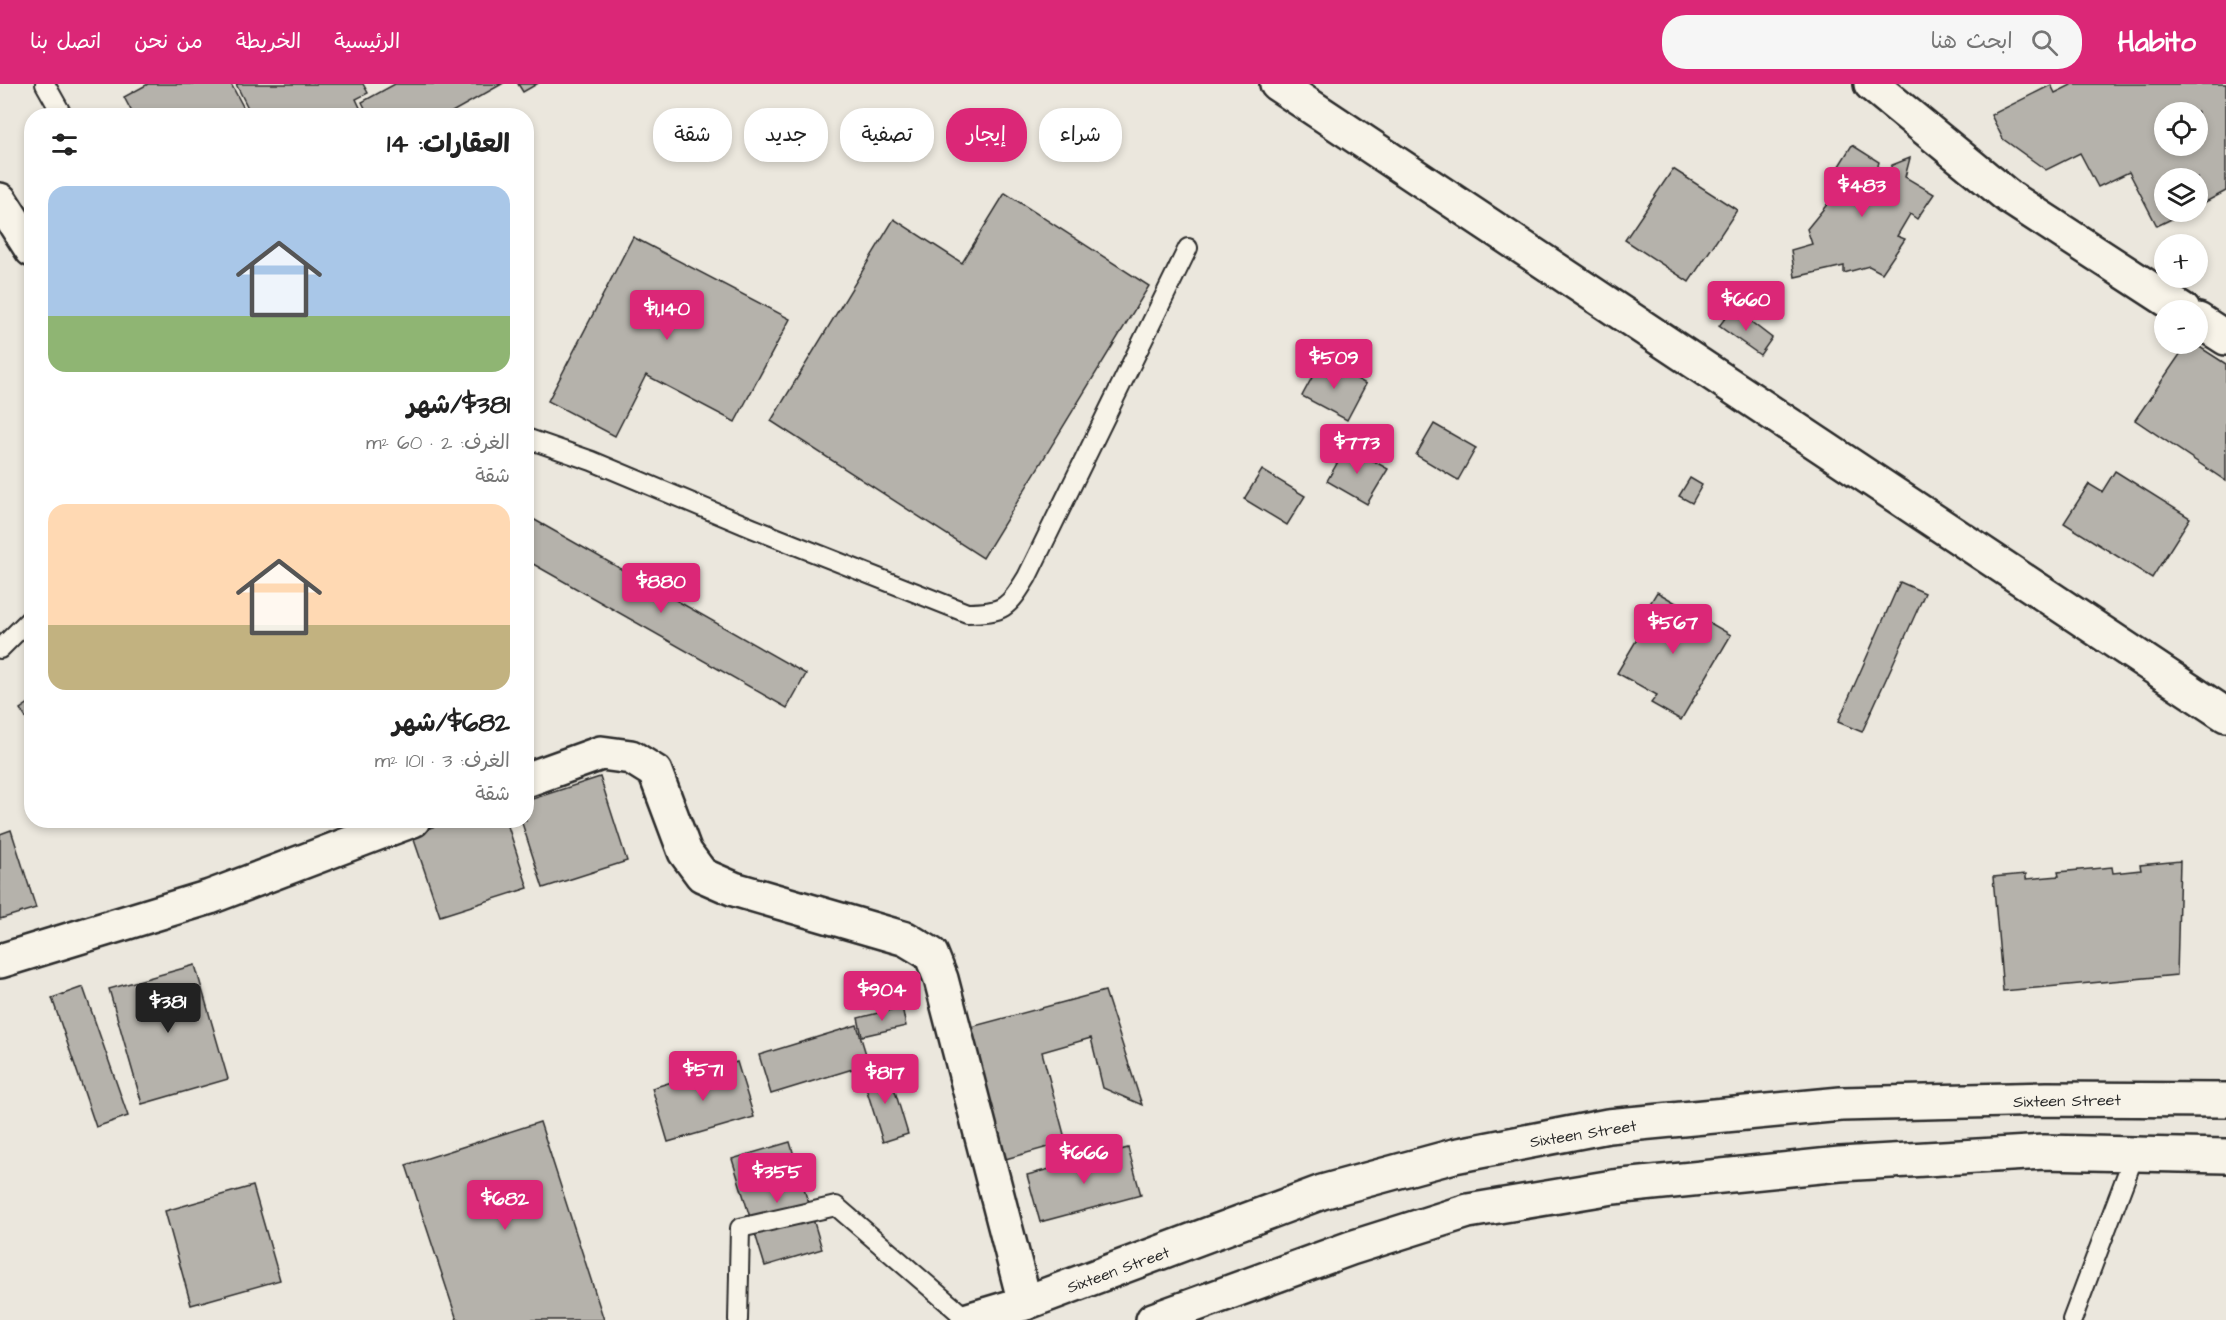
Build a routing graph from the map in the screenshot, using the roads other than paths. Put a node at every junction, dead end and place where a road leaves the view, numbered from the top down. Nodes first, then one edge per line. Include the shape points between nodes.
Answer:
1 (45, 84) edge
2 (1277, 84) edge
3 (1871, 84) edge
4 (58, 108) edge
5 (0, 200) edge
6 (24, 231) edge
7 (1188, 248) dead end
8 (2168, 300) edge
9 (2208, 327) edge
10 (2226, 339) edge
11 (534, 441) edge
12 (24, 625) edge
13 (0, 649) edge
14 (2226, 716) edge
15 (534, 777) edge
16 (383, 828) edge
17 (0, 961) edge
18 (2226, 1100) edge
19 (2135, 1153) junction
20 (2226, 1156) edge
21 (1025, 1303) junction
22 (738, 1320) edge
23 (968, 1320) edge
24 (1153, 1320) edge
25 (2072, 1320) edge

1 - 4 lane
2 - 14 main road
3 - 8 main road via 2009,197
5 - 6 main road
7 - 11 lane via 1027,577 1011,603 992,613 967,614 592,460
9 - 10 main road
12 - 13 lane
15 - 21 main road via 601,753 630,757 655,772 685,852 702,875 734,890 906,939 931,954 941,979
16 - 17 main road via 210,897
18 - 21 main road, Sixteen Street via 1841,1104 1608,1126 1454,1156 1322,1192
19 - 20 main road
19 - 24 main road via 2044,1152 1840,1164 1613,1187 1468,1211 1351,1248
19 - 25 lane
21 - 23 main road, Sixteen Street
22 - 23 lane via 740,1228 836,1206

